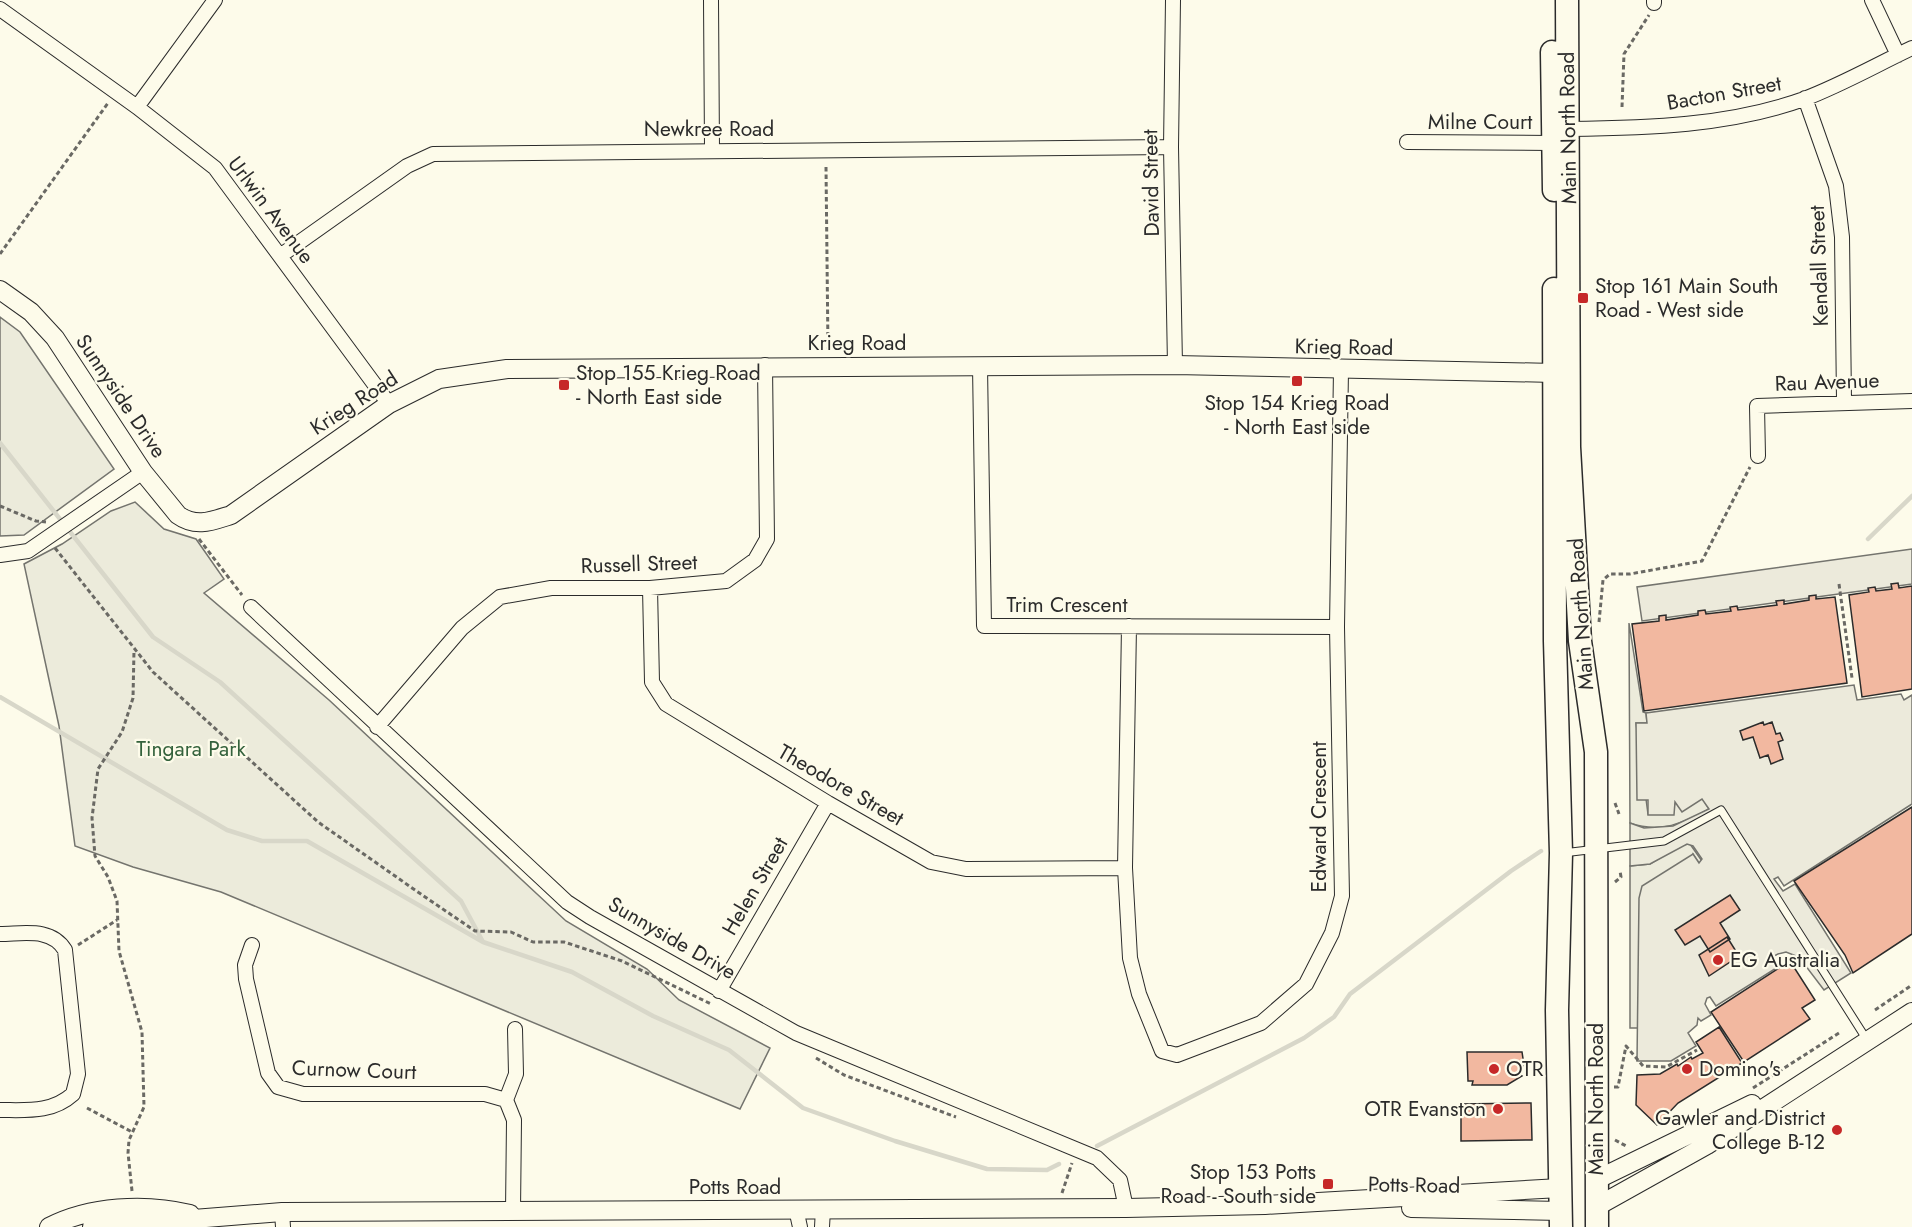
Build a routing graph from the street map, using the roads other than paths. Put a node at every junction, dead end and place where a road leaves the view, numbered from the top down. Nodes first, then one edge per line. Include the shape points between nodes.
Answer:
1 (215, 0) edge
2 (711, 0) edge
3 (1173, 0) edge
4 (1552, 0) edge
5 (1566, 0) edge
6 (1872, 0) edge
7 (0, 9) edge
8 (1912, 48) edge
9 (1898, 55) junction
10 (1805, 98) junction
11 (137, 107) junction
12 (1560, 136) junction
13 (1407, 142) dead end
14 (1171, 147) junction
15 (712, 149) junction
16 (280, 256) junction
17 (0, 290) edge
18 (1570, 342) junction
19 (765, 365) junction
20 (1175, 365) junction
21 (980, 366) junction
22 (1341, 370) junction
23 (1554, 373) junction
24 (1570, 397) junction
25 (1844, 401) junction
26 (1912, 401) edge
27 (389, 404) junction
28 (1758, 456) road end
29 (143, 472) junction
30 (185, 520) joint
31 (0, 555) edge
32 (650, 588) junction
33 (252, 607) road end
34 (1129, 626) junction
35 (1337, 627) junction
36 (377, 726) junction
37 (828, 803) junction
38 (1598, 851) junction
39 (1561, 853) junction
40 (1125, 868) junction
41 (0, 934) edge
42 (252, 945) dead end
43 (719, 991) junction
44 (1912, 1012) edge
45 (515, 1029) dead end
46 (1867, 1041) junction
47 (1824, 1069) junction
48 (506, 1100) junction
49 (0, 1110) edge
50 (1596, 1180) junction
51 (1126, 1208) junction
52 (1561, 1209) edge
53 (513, 1211) junction
54 (204, 1217) junction
55 (1597, 1217) edge
56 (798, 1218) edge
57 (823, 1218) edge
58 (282, 1219) edge
59 (49, 1227) edge
60 (92, 1227) edge

1 - 11 street
2 - 15 street
3 - 14 street, David Street
4 - 12 main road, Main North Road
5 - 12 main road, Main North Road
6 - 9 street
7 - 11 street, Urlwin Avenue
8 - 9 street, Bacton Street
9 - 10 street, Bacton Street
10 - 12 street, Bacton Street via 1719,120
10 - 25 street, Kendall Street via 1836,186 1842,237
11 - 16 street, Urlwin Avenue via 215,168
12 - 13 street, Milne Court
12 - 18 main road, Main North Road
12 - 23 main road, Main North Road
14 - 15 street, Newkree Road
14 - 20 street, David Street
15 - 16 street, Newkree Road via 433,154 407,166
16 - 27 street, Urlwin Avenue
17 - 29 street, Sunnyside Drive via 31,312 55,338
18 - 23 main road
18 - 24 main road, Main North Road
19 - 21 street, Krieg Road
19 - 27 street, Krieg Road via 507,369 439,379
19 - 32 street, Russell Street via 767,539 762,550 755,560 726,581
20 - 21 street, Krieg Road
20 - 22 street, Krieg Road
21 - 34 street, Trim Crescent via 984,626
22 - 23 street, Krieg Road
22 - 35 street, Edward Crescent
23 - 24 main road
23 - 39 main road, Main North Road
24 - 38 main road, Main North Road via 1569,447 1580,641 1596,752
25 - 26 street, Rau Avenue
25 - 28 street, Rau Avenue via 1757,406
27 - 30 street, Krieg Road via 231,515 204,524
29 - 30 street, Sunnyside Drive
29 - 31 street via 28,551
32 - 36 street, Russell Street via 551,588 500,597 462,628
32 - 37 street, Theodore Street via 652,682 666,704
33 - 36 street, Sunnyside Drive
34 - 35 street, Trim Crescent
34 - 40 street, Edward Crescent
35 - 40 street, Edward Crescent via 1342,896 1332,933 1306,984 1261,1023 1177,1055 1162,1051 1139,994 1130,958
36 - 43 street, Sunnyside Drive via 567,902
37 - 40 street, Theodore Street via 942,866
37 - 43 street, Helen Street
38 - 39 lane
38 - 46 lane via 1664,841 1721,810
38 - 50 main road, Main North Road
39 - 52 main road, Main North Road via 1557,1010
41 - 49 street via 48,934 65,950 78,1074 77,1088 69,1098 46,1109
42 - 48 street, Curnow Court via 245,965 246,979 268,1073 278,1087 303,1094 484,1094
43 - 51 street, Sunnyside Drive via 796,1033 1096,1158 1120,1180
44 - 46 street
45 - 48 street via 516,1074
46 - 47 street
47 - 50 street
47 - 55 street
48 - 53 street via 514,1120
50 - 52 main road
50 - 55 main road, Main North Road
51 - 52 street, Potts Road via 1265,1205
51 - 57 street, Potts Road
52 - 55 main road
53 - 56 street, Potts Road
53 - 58 street, Potts Road
54 - 58 street, Potts Road
54 - 59 street, Potts Road via 165,1208 115,1210 83,1213
54 - 60 street, Potts Road
56 - 57 street, Potts Road

